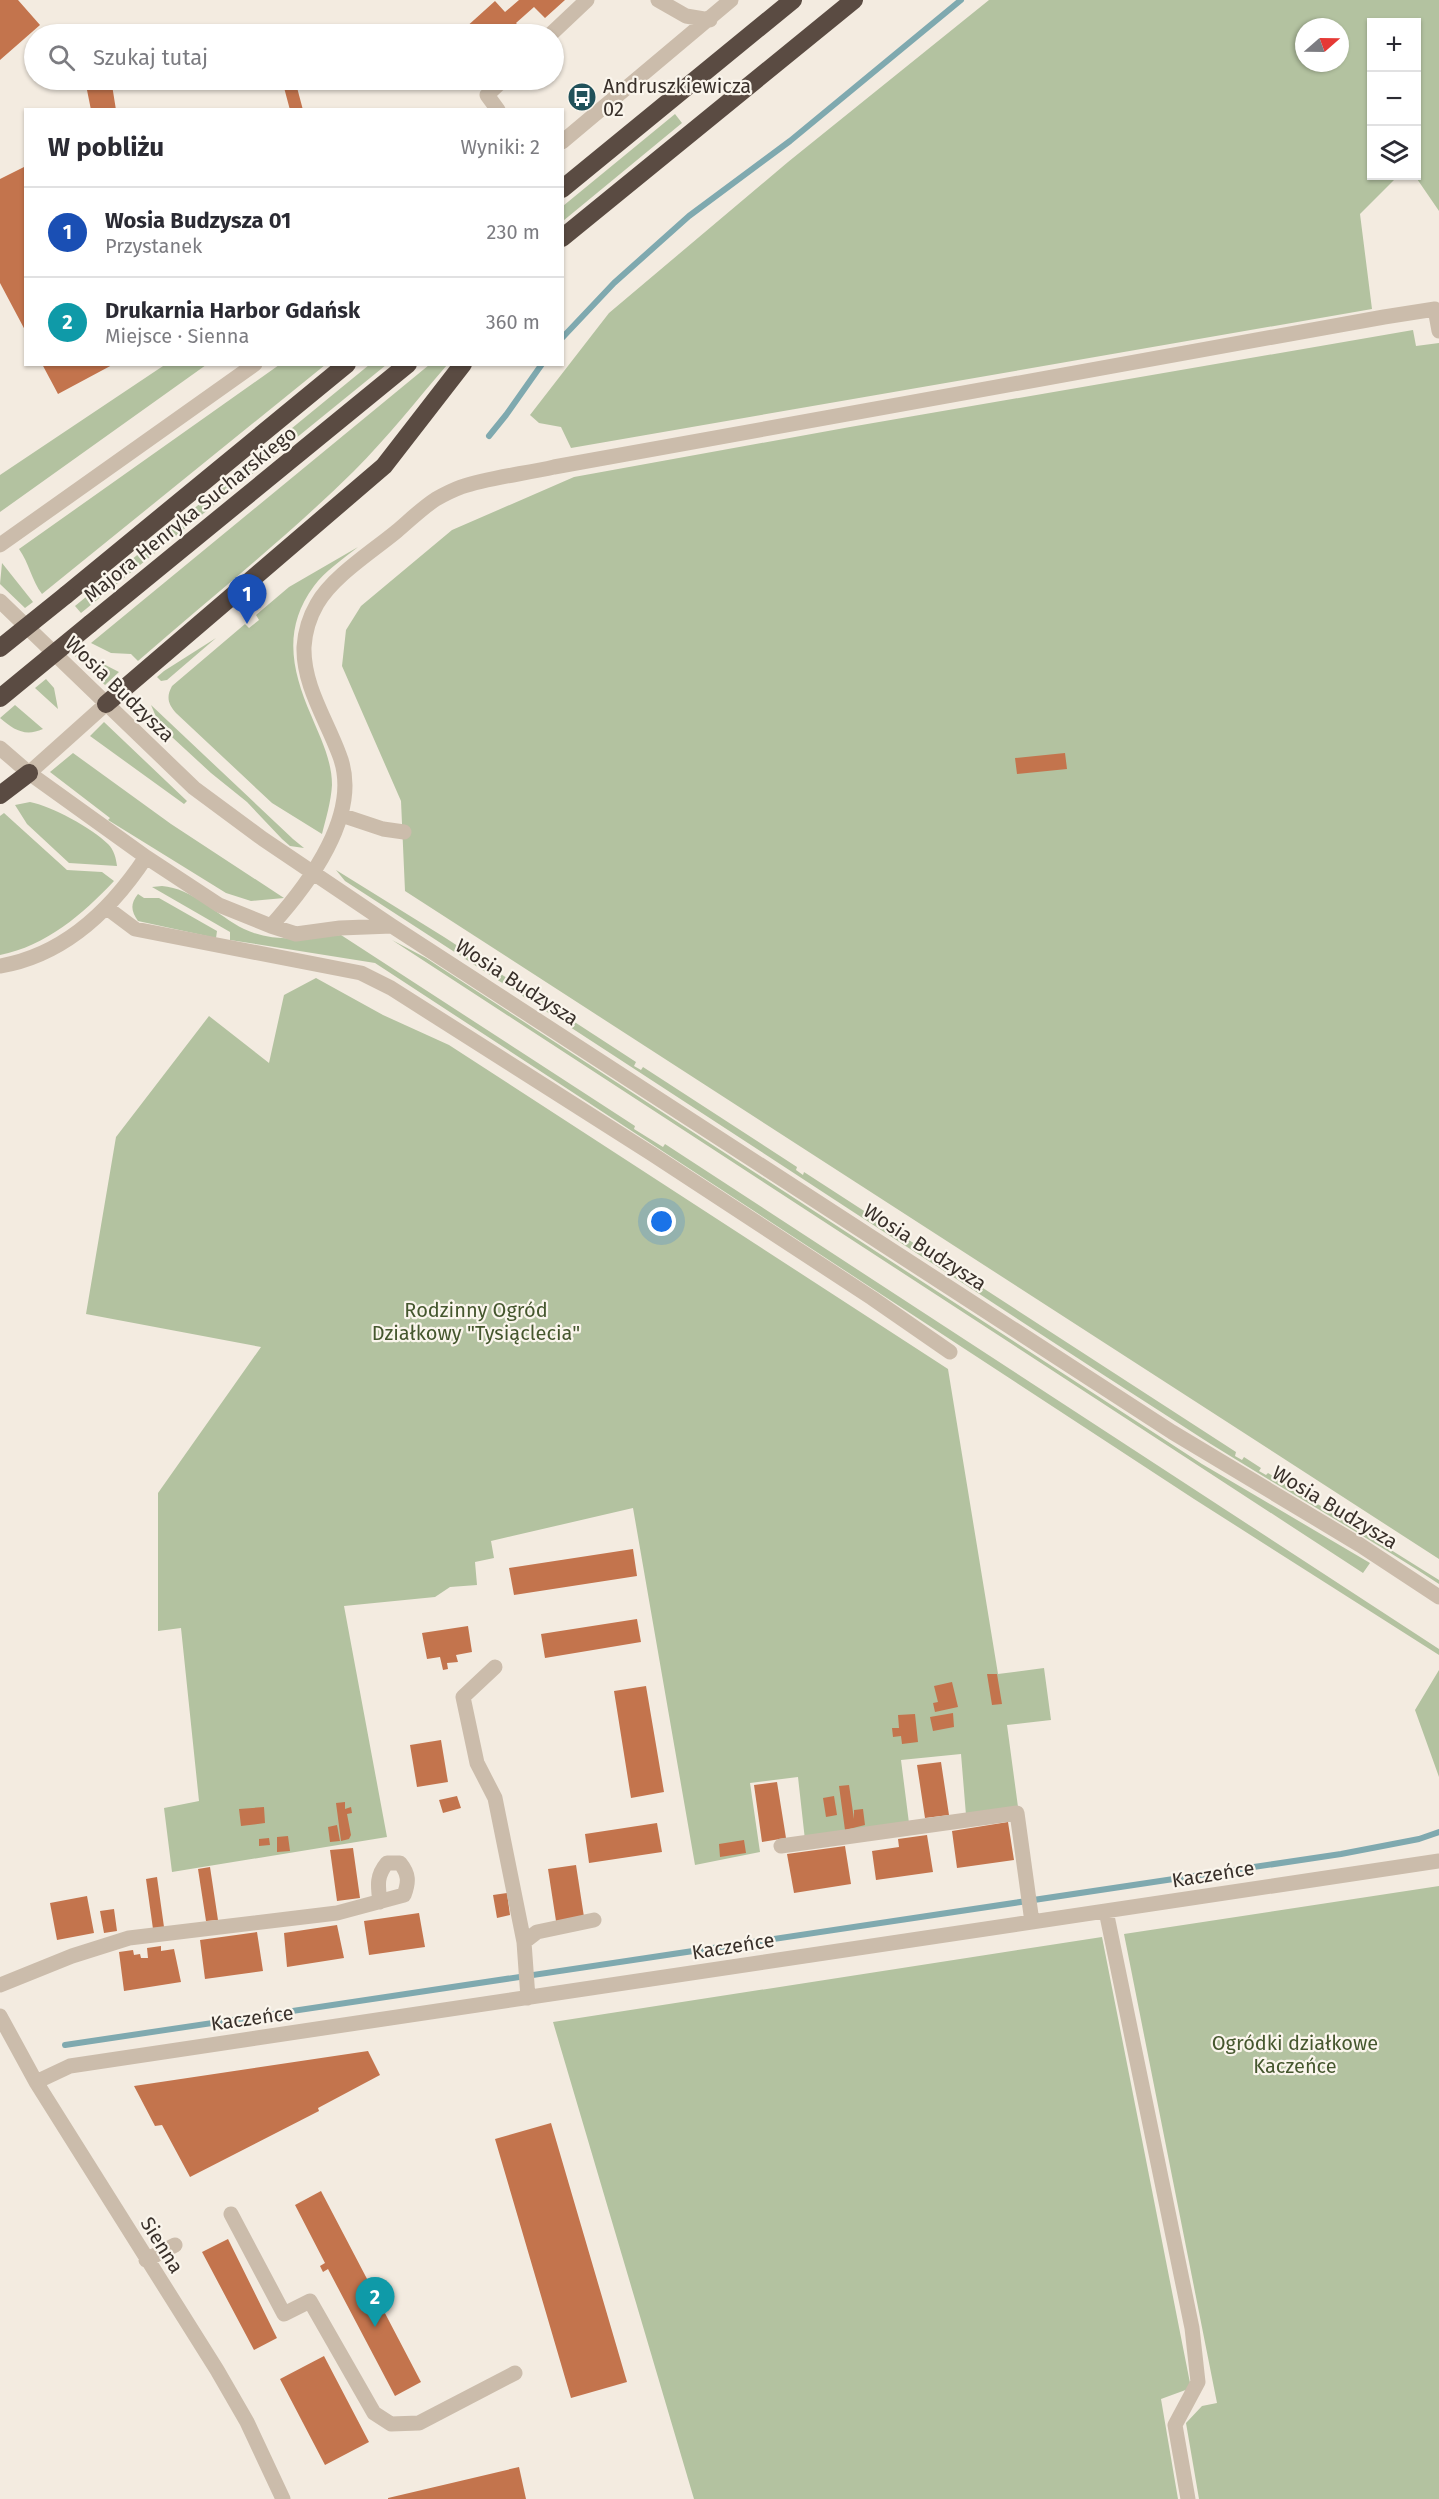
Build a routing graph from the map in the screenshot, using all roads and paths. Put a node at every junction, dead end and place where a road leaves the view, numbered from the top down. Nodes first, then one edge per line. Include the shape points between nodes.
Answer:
1 (587, 0) edge
2 (658, 0) edge
3 (732, 0) edge
4 (793, 0) edge
5 (854, 0) edge
6 (710, 20) junction
7 (562, 24) edge
8 (492, 90) edge
9 (497, 108) edge
10 (564, 140) edge
11 (564, 187) edge
12 (564, 236) edge
13 (1438, 331) edge
14 (252, 366) edge
15 (345, 366) edge
16 (406, 366) edge
17 (461, 366) edge
18 (0, 545) edge
19 (0, 602) edge
20 (0, 648) edge
21 (0, 698) edge
22 (106, 704) junction
23 (0, 748) edge
24 (29, 773) junction
25 (0, 795) edge
26 (341, 815) junction
27 (404, 832) dead end
28 (146, 857) junction
29 (313, 873) junction
30 (108, 908) junction
31 (271, 926) junction
32 (392, 926) junction
33 (0, 966) edge
34 (950, 1352) dead end
35 (1439, 1597) edge
36 (495, 1667) dead end
37 (781, 1846) dead end
38 (1439, 1861) edge
39 (380, 1902) dead end
40 (1106, 1911) junction
41 (1031, 1917) junction
42 (594, 1920) dead end
43 (524, 1942) junction
44 (0, 1984) edge
45 (528, 1992) junction
46 (0, 2016) edge
47 (36, 2082) junction
48 (231, 2214) dead end
49 (175, 2244) dead end
50 (146, 2260) junction
51 (515, 2373) dead end
52 (282, 2499) edge
53 (1188, 2499) edge

1 - 7 street
2 - 6 street via 686,16
3 - 6 street
4 - 11 highway
5 - 12 highway
6 - 10 street
8 - 9 street via 487,95
13 - 26 street via 1435,309 1384,317 806,420 460,488 435,500 336,581 318,602 308,625 304,646 306,668 340,756 345,781
14 - 18 street
15 - 20 highway, Majora Henryka Sucharskiego, bridge
16 - 21 highway, Majora Henryka Sucharskiego, bridge
17 - 22 highway via 384,466
19 - 22 street, Wosia Budzysza
22 - 24 street
22 - 29 street, Wosia Budzysza via 194,788
23 - 24 street
24 - 25 highway
24 - 28 street
26 - 27 street
26 - 29 street
28 - 30 street
28 - 31 street via 219,905
29 - 31 street
29 - 32 street, Wosia Budzysza
30 - 33 street via 74,936 37,957
30 - 34 street via 135,928 361,973 391,988
31 - 32 street via 296,934
32 - 35 street, Wosia Budzysza via 1172,1432
36 - 43 street via 463,1697 477,1762 495,1798
37 - 41 street via 1017,1813
38 - 40 street, Kaczeńce
39 - 44 street via 337,1912 129,1938
40 - 41 street, Kaczeńce
40 - 53 street via 1192,2328 1198,2382 1175,2425
41 - 45 street, Kaczeńce
42 - 43 street via 537,1932
43 - 45 street
45 - 47 street, Kaczeńce via 70,2066
46 - 47 street, Sienna
47 - 50 street, Sienna
48 - 51 street via 284,2314 310,2301 374,2413 391,2424 419,2423
49 - 50 street
50 - 52 street, Sienna via 247,2422

